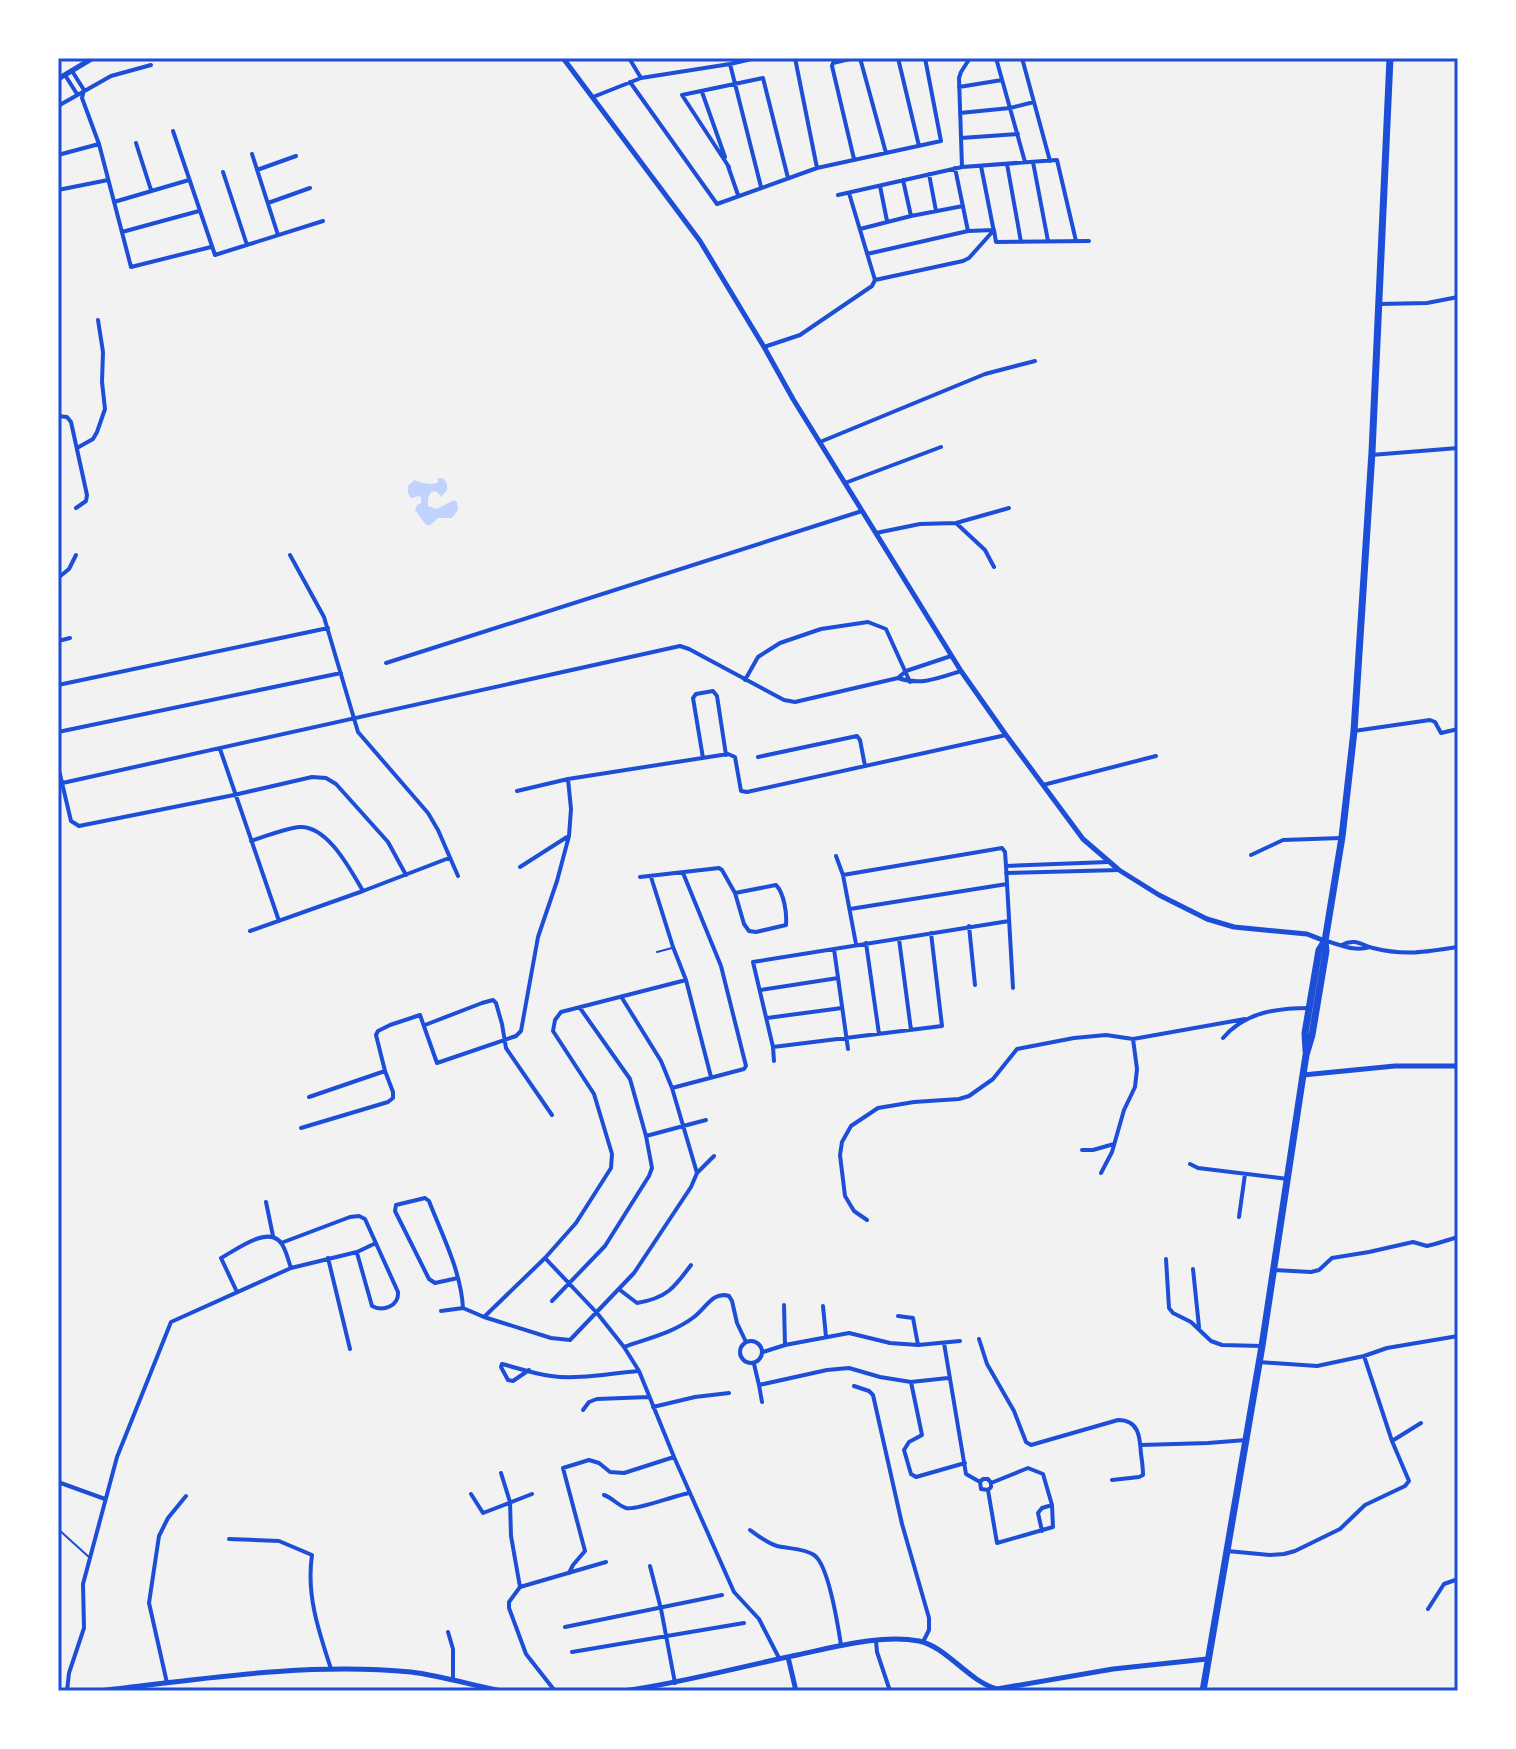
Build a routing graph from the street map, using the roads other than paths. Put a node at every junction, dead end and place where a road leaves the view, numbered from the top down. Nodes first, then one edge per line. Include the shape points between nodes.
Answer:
1 (93, 58) edge
2 (563, 58) edge
3 (629, 58) edge
4 (756, 58) edge
5 (795, 58) edge
6 (857, 58) edge
7 (898, 58) edge
8 (925, 58) edge
9 (970, 58) edge
10 (996, 58) edge
11 (1022, 58) edge
12 (1390, 58) edge
13 (83, 61) edge
14 (730, 64) junction
15 (151, 65) dead end
16 (72, 71) junction
17 (65, 75) junction
18 (641, 78) junction
19 (58, 79) edge
20 (1002, 80) junction
21 (630, 82) junction
22 (734, 84) junction
23 (959, 87) junction
24 (84, 90) junction
25 (702, 92) junction
26 (80, 96) junction
27 (593, 97) junction
28 (1034, 102) junction
29 (58, 106) edge
30 (1010, 108) junction
31 (960, 113) junction
32 (173, 131) dead end
33 (1018, 134) junction
34 (961, 138) junction
35 (136, 143) dead end
36 (99, 144) junction
37 (919, 146) junction
38 (886, 153) junction
39 (252, 154) dead end
40 (58, 155) edge
41 (296, 156) dead end
42 (855, 160) junction
43 (1050, 161) junction
44 (1025, 162) junction
45 (1033, 162) junction
46 (1007, 164) junction
47 (981, 166) junction
48 (729, 167) junction
49 (962, 167) junction
50 (817, 168) junction
51 (955, 168) junction
52 (257, 170) junction
53 (223, 172) dead end
54 (929, 174) junction
55 (788, 178) junction
56 (108, 180) junction
57 (189, 180) junction
58 (903, 180) junction
59 (880, 186) junction
60 (761, 187) junction
61 (310, 188) dead end
62 (58, 190) edge
63 (151, 190) junction
64 (849, 193) junction
65 (838, 195) dead end
66 (739, 196) junction
67 (114, 202) junction
68 (268, 203) junction
69 (963, 206) junction
70 (199, 211) junction
71 (936, 211) junction
72 (911, 216) junction
73 (323, 221) dead end
74 (887, 221) junction
75 (860, 229) junction
76 (994, 230) junction
77 (968, 231) junction
78 (122, 232) junction
79 (278, 235) junction
80 (1048, 241) junction
81 (1076, 241) junction
82 (1089, 241) dead end
83 (1021, 242) junction
84 (247, 245) junction
85 (211, 247) junction
86 (867, 254) junction
87 (875, 280) junction
88 (1458, 297) edge
89 (1379, 304) junction
90 (98, 320) dead end
91 (764, 347) junction
92 (1035, 361) dead end
93 (58, 416) edge
94 (820, 442) junction
95 (941, 447) dead end
96 (77, 448) junction
97 (1458, 448) edge
98 (1371, 455) junction
99 (845, 483) junction
100 (76, 508) dead end
101 (1009, 508) dead end
102 (862, 511) junction
103 (956, 523) junction
104 (876, 533) junction
105 (76, 555) dead end
106 (290, 555) dead end
107 (994, 567) dead end
108 (58, 578) edge
109 (328, 628) junction
110 (70, 638) dead end
111 (58, 641) edge
112 (952, 656) junction
113 (386, 663) dead end
114 (906, 671) junction
115 (961, 671) junction
116 (341, 673) junction
117 (898, 678) junction
118 (745, 680) junction
119 (910, 682) junction
120 (58, 685) edge
121 (353, 719) junction
122 (1458, 729) edge
123 (1354, 731) junction
124 (58, 732) edge
125 (1006, 735) junction
126 (219, 749) junction
127 (726, 755) junction
128 (1156, 756) dead end
129 (758, 757) dead end
130 (703, 758) junction
131 (58, 766) edge
132 (865, 766) junction
133 (568, 779) junction
134 (60, 784) edge
135 (1043, 785) junction
136 (517, 791) dead end
137 (234, 795) junction
138 (569, 836) junction
139 (1341, 838) junction
140 (251, 841) junction
141 (1251, 855) dead end
142 (836, 856) dead end
143 (449, 858) junction
144 (1108, 862) junction
145 (1006, 866) junction
146 (520, 867) dead end
147 (1119, 870) junction
148 (683, 873) junction
149 (1006, 873) junction
150 (406, 875) junction
151 (843, 875) junction
152 (458, 876) dead end
153 (640, 877) dead end
154 (651, 877) junction
155 (1007, 884) junction
156 (363, 891) junction
157 (735, 893) junction
158 (850, 909) junction
159 (279, 921) junction
160 (1009, 921) junction
161 (969, 926) junction
162 (250, 931) dead end
163 (931, 933) junction
164 (899, 939) junction
165 (1325, 941) junction
166 (866, 943) junction
167 (856, 944) junction
168 (673, 947) junction
169 (1458, 947) edge
170 (834, 949) junction
171 (657, 952) dead end
172 (838, 978) junction
173 (686, 980) junction
174 (975, 985) dead end
175 (1013, 988) dead end
176 (760, 990) junction
177 (622, 998) junction
178 (580, 1008) junction
179 (842, 1008) junction
180 (1310, 1008) junction
181 (767, 1018) junction
182 (1245, 1019) junction
183 (425, 1025) junction
184 (911, 1030) junction
185 (879, 1034) junction
186 (847, 1038) junction
187 (1223, 1038) dead end
188 (1133, 1039) junction
189 (504, 1040) junction
190 (773, 1047) junction
191 (848, 1049) dead end
192 (1306, 1055) junction
193 (774, 1061) dead end
194 (1458, 1066) edge
195 (385, 1071) junction
196 (1303, 1075) junction
197 (711, 1077) junction
198 (672, 1088) junction
199 (309, 1097) dead end
200 (552, 1115) dead end
201 (706, 1120) dead end
202 (682, 1125) junction
203 (301, 1128) dead end
204 (646, 1136) junction
205 (1114, 1144) junction
206 (1082, 1150) dead end
207 (714, 1156) dead end
208 (1190, 1164) dead end
209 (697, 1173) junction
210 (1101, 1173) dead end
211 (1245, 1174) junction
212 (1288, 1179) junction
213 (266, 1202) dead end
214 (1239, 1217) dead end
215 (867, 1220) dead end
216 (273, 1236) junction
217 (1458, 1237) edge
218 (281, 1243) junction
219 (376, 1243) junction
220 (357, 1252) junction
221 (328, 1258) junction
222 (545, 1258) junction
223 (1166, 1259) dead end
224 (691, 1265) dead end
225 (291, 1268) junction
226 (1193, 1269) dead end
227 (1274, 1270) junction
228 (458, 1278) junction
229 (568, 1284) junction
230 (620, 1290) junction
231 (237, 1292) junction
232 (552, 1301) dead end
233 (784, 1305) dead end
234 (823, 1306) dead end
235 (463, 1308) junction
236 (441, 1311) dead end
237 (597, 1313) junction
238 (898, 1316) dead end
239 (484, 1317) junction
240 (1199, 1330) junction
241 (1458, 1336) edge
242 (826, 1337) junction
243 (979, 1339) dead end
244 (960, 1341) dead end
245 (746, 1342) junction
246 (944, 1343) junction
247 (785, 1345) junction
248 (918, 1345) junction
249 (1262, 1346) junction
250 (624, 1347) junction
251 (350, 1349) dead end
252 (763, 1352) junction
253 (1364, 1356) junction
254 (1259, 1362) junction
255 (754, 1363) junction
256 (529, 1370) junction
257 (639, 1371) junction
258 (948, 1378) junction
259 (911, 1382) junction
260 (759, 1385) junction
261 (854, 1386) dead end
262 (729, 1393) dead end
263 (649, 1397) junction
264 (762, 1402) dead end
265 (653, 1407) junction
266 (583, 1410) dead end
267 (1421, 1423) dead end
268 (1246, 1440) junction
269 (1392, 1441) junction
270 (1141, 1445) junction
271 (674, 1457) junction
272 (965, 1463) junction
273 (501, 1473) dead end
274 (1112, 1480) dead end
275 (58, 1482) edge
276 (980, 1482) junction
277 (991, 1483) junction
278 (988, 1490) junction
279 (690, 1493) junction
280 (471, 1494) dead end
281 (532, 1494) dead end
282 (604, 1495) dead end
283 (186, 1496) dead end
284 (105, 1499) junction
285 (510, 1502) junction
286 (1052, 1505) junction
287 (58, 1529) edge
288 (750, 1530) dead end
289 (1042, 1531) junction
290 (229, 1539) dead end
291 (1227, 1551) junction
292 (91, 1559) junction
293 (606, 1562) dead end
294 (650, 1566) dead end
295 (569, 1573) junction
296 (1458, 1579) edge
297 (520, 1587) junction
298 (722, 1595) dead end
299 (661, 1609) junction
300 (1428, 1609) dead end
301 (744, 1623) dead end
302 (565, 1627) dead end
303 (448, 1632) dead end
304 (665, 1636) junction
305 (876, 1641) junction
306 (923, 1642) junction
307 (841, 1645) junction
308 (572, 1652) dead end
309 (788, 1657) junction
310 (779, 1658) junction
311 (1207, 1659) junction
312 (331, 1669) junction
313 (453, 1679) junction
314 (167, 1683) junction
315 (675, 1683) junction
316 (150, 1688) edge
317 (998, 1690) edge
318 (67, 1691) edge
319 (98, 1691) edge
320 (502, 1691) edge
321 (555, 1691) edge
322 (623, 1691) edge
323 (796, 1691) edge
324 (890, 1691) edge
325 (1203, 1691) edge

1 - 13 street
2 - 27 street
3 - 18 street
4 - 14 street
5 - 50 street
6 - 38 street
6 - 42 street via 832,66
7 - 37 street
8 - 37 street via 941,141
9 - 23 street
10 - 20 street
11 - 28 street
12 - 89 main road
13 - 16 street
14 - 18 street
14 - 22 street
15 - 24 street
16 - 17 street
16 - 24 street
17 - 19 street
17 - 26 street
18 - 21 street
20 - 23 street
20 - 30 street
21 - 27 street
21 - 66 street via 717,204
22 - 25 street
22 - 55 street via 763,78
22 - 60 street
23 - 31 street
24 - 26 street
25 - 48 street
25 - 48 street via 682,95
26 - 29 street
26 - 36 street
27 - 91 street via 700,241
28 - 30 street
28 - 43 street
30 - 31 street
30 - 33 street
31 - 34 street
32 - 57 street
33 - 34 street
33 - 44 street
34 - 49 street
35 - 63 street
36 - 40 street
36 - 56 street
37 - 38 street
38 - 42 street
39 - 52 street
41 - 52 street
42 - 50 street
43 - 45 street
43 - 81 street via 1059,164
44 - 45 street
44 - 46 street
45 - 80 street
46 - 47 street
46 - 83 street
47 - 49 street
47 - 76 street
48 - 66 street
49 - 51 street
50 - 55 street
51 - 54 street
51 - 69 street
52 - 68 street
53 - 84 street
54 - 58 street
54 - 71 street
55 - 60 street
56 - 62 street
56 - 67 street
57 - 63 street
57 - 70 street
58 - 59 street
58 - 72 street
59 - 64 street
59 - 74 street
60 - 66 street
61 - 68 street
63 - 67 street
64 - 65 street
64 - 75 street
67 - 78 street
68 - 79 street
69 - 71 street
69 - 77 street
70 - 78 street
70 - 85 street
71 - 72 street
72 - 74 street
73 - 79 street
74 - 75 street
75 - 86 street
76 - 77 street
76 - 83 street via 996,242
76 - 87 street via 963,261
77 - 86 street
78 - 85 street via 131,267
79 - 84 street
80 - 81 street
80 - 83 street
81 - 82 street
84 - 85 street via 215,255
86 - 87 street
87 - 91 street via 800,335
88 - 89 street
89 - 98 main road
90 - 96 street via 105,409 93,439
91 - 94 street
92 - 94 street via 985,374
93 - 96 street via 71,422
94 - 99 street
95 - 99 street
96 - 100 street via 87,495
97 - 98 street
98 - 123 main road
99 - 102 street
101 - 103 street
102 - 104 street
102 - 113 street
103 - 104 street
103 - 107 street via 985,550
104 - 112 street
105 - 108 street
106 - 109 street
109 - 116 street
109 - 120 street
110 - 111 street
112 - 114 street
112 - 115 street
114 - 117 street
114 - 118 street via 886,629 868,622 821,629 780,643 758,657
114 - 119 street
115 - 119 street
115 - 125 street
116 - 121 street
116 - 124 street
117 - 118 street via 795,702
117 - 119 street
118 - 121 street via 680,646
121 - 126 street
121 - 143 street via 363,739 428,813
122 - 123 street via 1441,733 1430,720
123 - 139 main road
125 - 132 street
125 - 135 street
126 - 134 street
126 - 137 street
127 - 130 street
127 - 130 street via 717,696 709,691 693,698
127 - 132 street via 735,757 741,791
128 - 135 street
129 - 132 street via 857,736
130 - 133 street
131 - 134 street
133 - 136 street
133 - 138 street
134 - 137 street via 71,821 79,826
135 - 144 street via 1083,839
137 - 140 street
137 - 150 street via 326,778 388,842
138 - 146 street
138 - 189 street via 538,937 522,1028
139 - 141 street via 1283,840
139 - 165 main road
140 - 156 street via 310,829 343,856
140 - 159 street
142 - 151 street
143 - 150 street
143 - 152 street
144 - 145 street
144 - 147 street
145 - 149 street
145 - 151 street via 1002,848
147 - 149 street
147 - 165 street via 1207,919
148 - 154 street
148 - 157 street via 719,868
148 - 197 street via 721,966 746,1066
149 - 155 street
150 - 156 street
151 - 158 street
153 - 154 street
154 - 168 street
155 - 158 street
155 - 160 street
156 - 159 street
157 - 157 street via 749,931 786,925 776,885
158 - 167 street
159 - 162 street
160 - 161 street
160 - 175 street
161 - 163 street
161 - 174 street
163 - 164 street
163 - 184 street via 942,1026
164 - 166 street
164 - 184 street
165 - 169 street via 1412,954
165 - 180 main road
165 - 192 main road
166 - 167 street
166 - 185 street
167 - 170 street
168 - 171 lane
168 - 173 street
170 - 172 street
170 - 176 street via 753,962
172 - 176 street
172 - 179 street
173 - 177 street
173 - 197 street
176 - 181 street
177 - 178 street
177 - 198 street
178 - 204 street via 630,1079
178 - 222 street via 561,1012 553,1031 594,1094 612,1154 611,1168 576,1223
179 - 181 street
179 - 186 street
180 - 182 street
180 - 192 main road
181 - 190 street
182 - 187 street
182 - 188 street
183 - 189 street via 437,1063
183 - 189 street via 493,1000
183 - 195 street via 420,1015 378,1031
184 - 185 street
185 - 186 street
186 - 190 street
186 - 191 street
188 - 205 street via 1135,1087
188 - 215 street via 1106,1035 1017,1049 993,1079 969,1096 890,1105 861,1117 842,1142 840,1155 845,1196
189 - 200 street
190 - 193 street
192 - 196 main road
194 - 196 street
195 - 199 street
195 - 203 street via 393,1092 388,1102
196 - 212 main road
197 - 198 street
198 - 202 street
201 - 202 street
202 - 204 street
202 - 209 street
204 - 229 street via 649,1176 605,1246
205 - 206 street
205 - 210 street
207 - 209 street
208 - 211 street
209 - 230 street
211 - 212 street
211 - 214 street
212 - 227 main road
213 - 216 street
216 - 218 street
216 - 231 street via 264,1235 221,1258
217 - 227 street via 1332,1258 1311,1272
218 - 219 street via 359,1216
218 - 225 street
219 - 220 street
219 - 220 street via 398,1292 390,1306 372,1306
220 - 221 street
221 - 225 street
221 - 251 street
222 - 229 street
222 - 239 street
223 - 240 street via 1169,1308
224 - 230 street via 672,1290 655,1300 637,1303
225 - 231 street
226 - 240 street
227 - 249 main road
228 - 228 street via 429,1201 396,1205 429,1279 435,1283
228 - 235 street
229 - 232 street
229 - 237 street
230 - 237 street
231 - 284 street via 171,1322
233 - 247 street
234 - 242 street
235 - 236 street
235 - 239 street
237 - 239 street via 570,1340
237 - 250 street
238 - 248 street via 913,1318
240 - 249 street via 1222,1345
241 - 253 street
242 - 247 street
242 - 248 street via 849,1333
243 - 270 street via 1026,1442 1128,1420 1138,1429
244 - 246 street
245 - 250 street via 732,1301 723,1294 679,1328
245 - 252 street via 757,1342
245 - 255 street via 741,1358
246 - 248 street
246 - 258 street
247 - 252 street
249 - 254 main road
250 - 257 street
252 - 255 street
253 - 254 street via 1317,1366
253 - 269 street
254 - 268 main road
255 - 260 street
256 - 256 street via 502,1364 501,1367 513,1381
256 - 257 street via 567,1377
257 - 263 street
258 - 259 street
258 - 272 street
259 - 260 street via 849,1368
259 - 272 street via 922,1435 904,1450 911,1474
260 - 264 street
261 - 306 street via 873,1395 929,1618
262 - 265 street
263 - 265 street
263 - 266 street via 597,1399
265 - 271 street
267 - 269 street
268 - 270 street
268 - 291 main road
269 - 291 street via 1409,1481 1405,1486 1295,1551
270 - 274 street via 1143,1475
271 - 279 street
271 - 295 street via 624,1473 589,1460 563,1468 585,1551
272 - 276 street via 966,1474
273 - 285 street
275 - 284 street
276 - 277 street
276 - 278 street via 981,1489
277 - 278 street
277 - 286 street via 1028,1468 1043,1474
278 - 289 street via 997,1543
279 - 282 street via 637,1509
279 - 310 street via 734,1592 759,1619
280 - 285 street via 483,1513
281 - 285 street
283 - 314 street via 159,1536 149,1603
284 - 292 street
285 - 297 street
286 - 289 street via 1053,1527
286 - 289 street via 1038,1513
287 - 292 lane
288 - 307 street via 771,1543 813,1554 823,1566
290 - 312 street via 279,1541 312,1555 310,1594
291 - 311 main road
292 - 318 street via 83,1584 84,1628
293 - 295 street
294 - 299 street
295 - 297 street
296 - 300 street via 1444,1584
297 - 321 street via 509,1608 526,1654
298 - 299 street
299 - 302 street
299 - 304 street
301 - 304 street
303 - 313 street
304 - 308 street
304 - 315 street
305 - 306 street
305 - 307 street
305 - 324 street
306 - 317 street
307 - 309 street
309 - 310 street
309 - 323 street
310 - 315 street
311 - 317 street
311 - 325 main road
312 - 313 street
312 - 314 street
313 - 320 street
314 - 316 street
315 - 322 street
316 - 319 street

